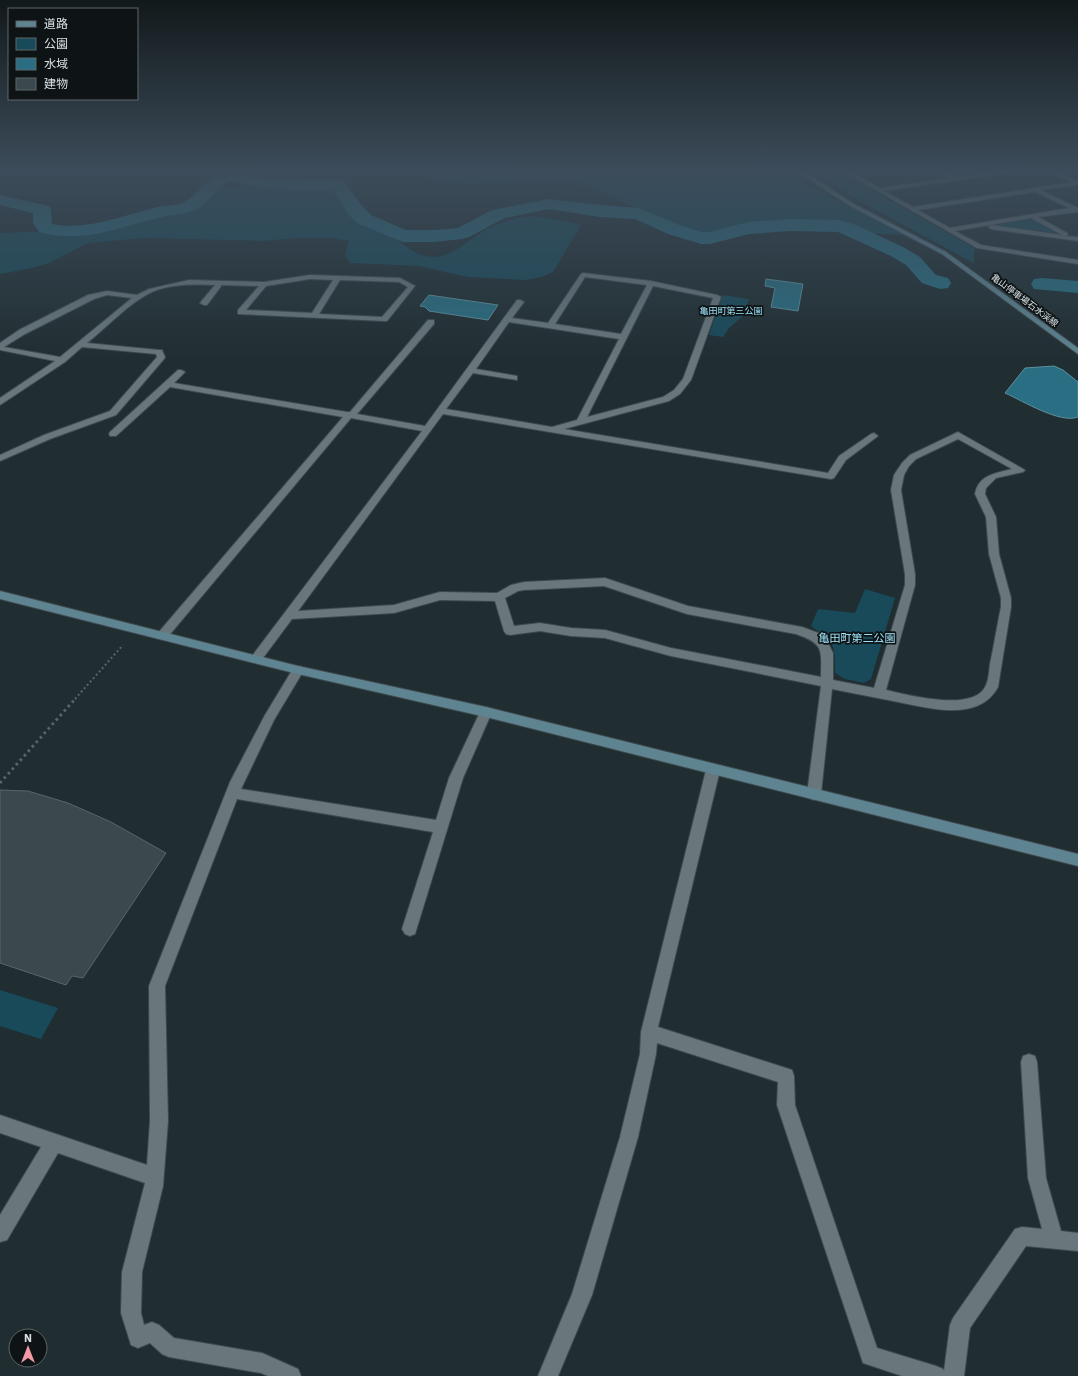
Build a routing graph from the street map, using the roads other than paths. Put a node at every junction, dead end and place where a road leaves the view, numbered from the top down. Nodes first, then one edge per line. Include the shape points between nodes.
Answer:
1 (904, 232) edge
2 (952, 232) edge
3 (1029, 232) edge
4 (1063, 232) edge
5 (1076, 239) edge
6 (1078, 262) edge
7 (338, 278) junction
8 (221, 282) junction
9 (651, 283) junction
10 (264, 284) junction
11 (138, 297) junction
12 (520, 302) dead end
13 (204, 303) dead end
14 (315, 316) junction
15 (507, 320) junction
16 (431, 322) dead end
17 (550, 326) junction
18 (624, 337) junction
19 (80, 345) junction
20 (0, 347) edge
21 (1078, 352) edge
22 (62, 360) junction
23 (470, 370) junction
24 (181, 372) dead end
25 (514, 378) dead end
26 (168, 384) junction
27 (0, 402) edge
28 (441, 410) junction
29 (351, 415) junction
30 (581, 421) junction
31 (427, 429) junction
32 (554, 429) junction
33 (113, 434) dead end
34 (874, 436) dead end
35 (0, 458) edge
36 (0, 595) edge
37 (499, 597) junction
38 (290, 615) junction
39 (162, 636) junction
40 (256, 659) junction
41 (298, 670) junction
42 (826, 682) junction
43 (879, 693) junction
44 (486, 712) junction
45 (713, 770) junction
46 (234, 794) junction
47 (814, 794) junction
48 (440, 827) junction
49 (1078, 860) edge
50 (410, 929) dead end
51 (649, 1032) junction
52 (1029, 1062) dead end
53 (0, 1124) edge
54 (54, 1142) junction
55 (154, 1177) junction
56 (0, 1233) edge
57 (1054, 1239) junction
58 (1078, 1242) edge
59 (291, 1376) edge
60 (548, 1376) edge
61 (936, 1376) edge
62 (954, 1376) edge

1 - 21 street, 亀山停車場石水渓線 via 970,270
2 - 6 street via 979,247
3 - 5 street
4 - 5 street
7 - 10 street via 310,277
7 - 14 street
7 - 14 street via 400,280 412,286 384,319
8 - 10 street
8 - 11 street via 189,282 151,290
8 - 13 street
9 - 17 street via 583,275
9 - 18 street
9 - 30 street via 718,297 687,380 677,392 666,399
10 - 14 street via 241,312
11 - 19 street
11 - 20 street via 107,293 92,297 22,332
12 - 15 street
15 - 17 street
15 - 23 street
16 - 29 street
17 - 18 street
18 - 30 street
19 - 22 street
19 - 35 street via 159,352 161,358 113,413 47,437
20 - 22 street
22 - 27 street
23 - 25 street
23 - 28 street
24 - 26 street
26 - 29 street
26 - 33 street
28 - 31 street
28 - 32 street
29 - 31 street
29 - 39 street
30 - 32 street
31 - 38 street
32 - 34 street via 831,476 842,458
36 - 39 street
37 - 38 street via 440,596 394,609
37 - 42 street via 510,631 540,627 606,634 670,652
37 - 42 street via 524,586 605,582 687,610 798,630 817,637 823,644 827,653
38 - 40 street
39 - 40 street
40 - 41 street
41 - 44 street
41 - 46 street via 270,718
42 - 43 street
42 - 47 street
43 - 43 street via 953,705 980,700 992,687 1006,598 994,554 991,517 980,494 981,487 993,476 1020,470 958,435 913,457 899,475 896,490 910,585
44 - 45 street
44 - 48 street via 456,778
45 - 47 street
45 - 51 street
46 - 48 street
46 - 55 street via 157,986 160,1121
47 - 49 street
48 - 50 street
51 - 60 street via 648,1054 629,1137 582,1295
51 - 61 street via 786,1076 786,1105 870,1356
52 - 57 street via 1037,1178
53 - 54 street
54 - 55 street
54 - 56 street
55 - 59 street via 154,1186 132,1272 131,1313 138,1338 152,1332 169,1347 262,1363
57 - 58 street
57 - 62 street via 1022,1236 960,1325

